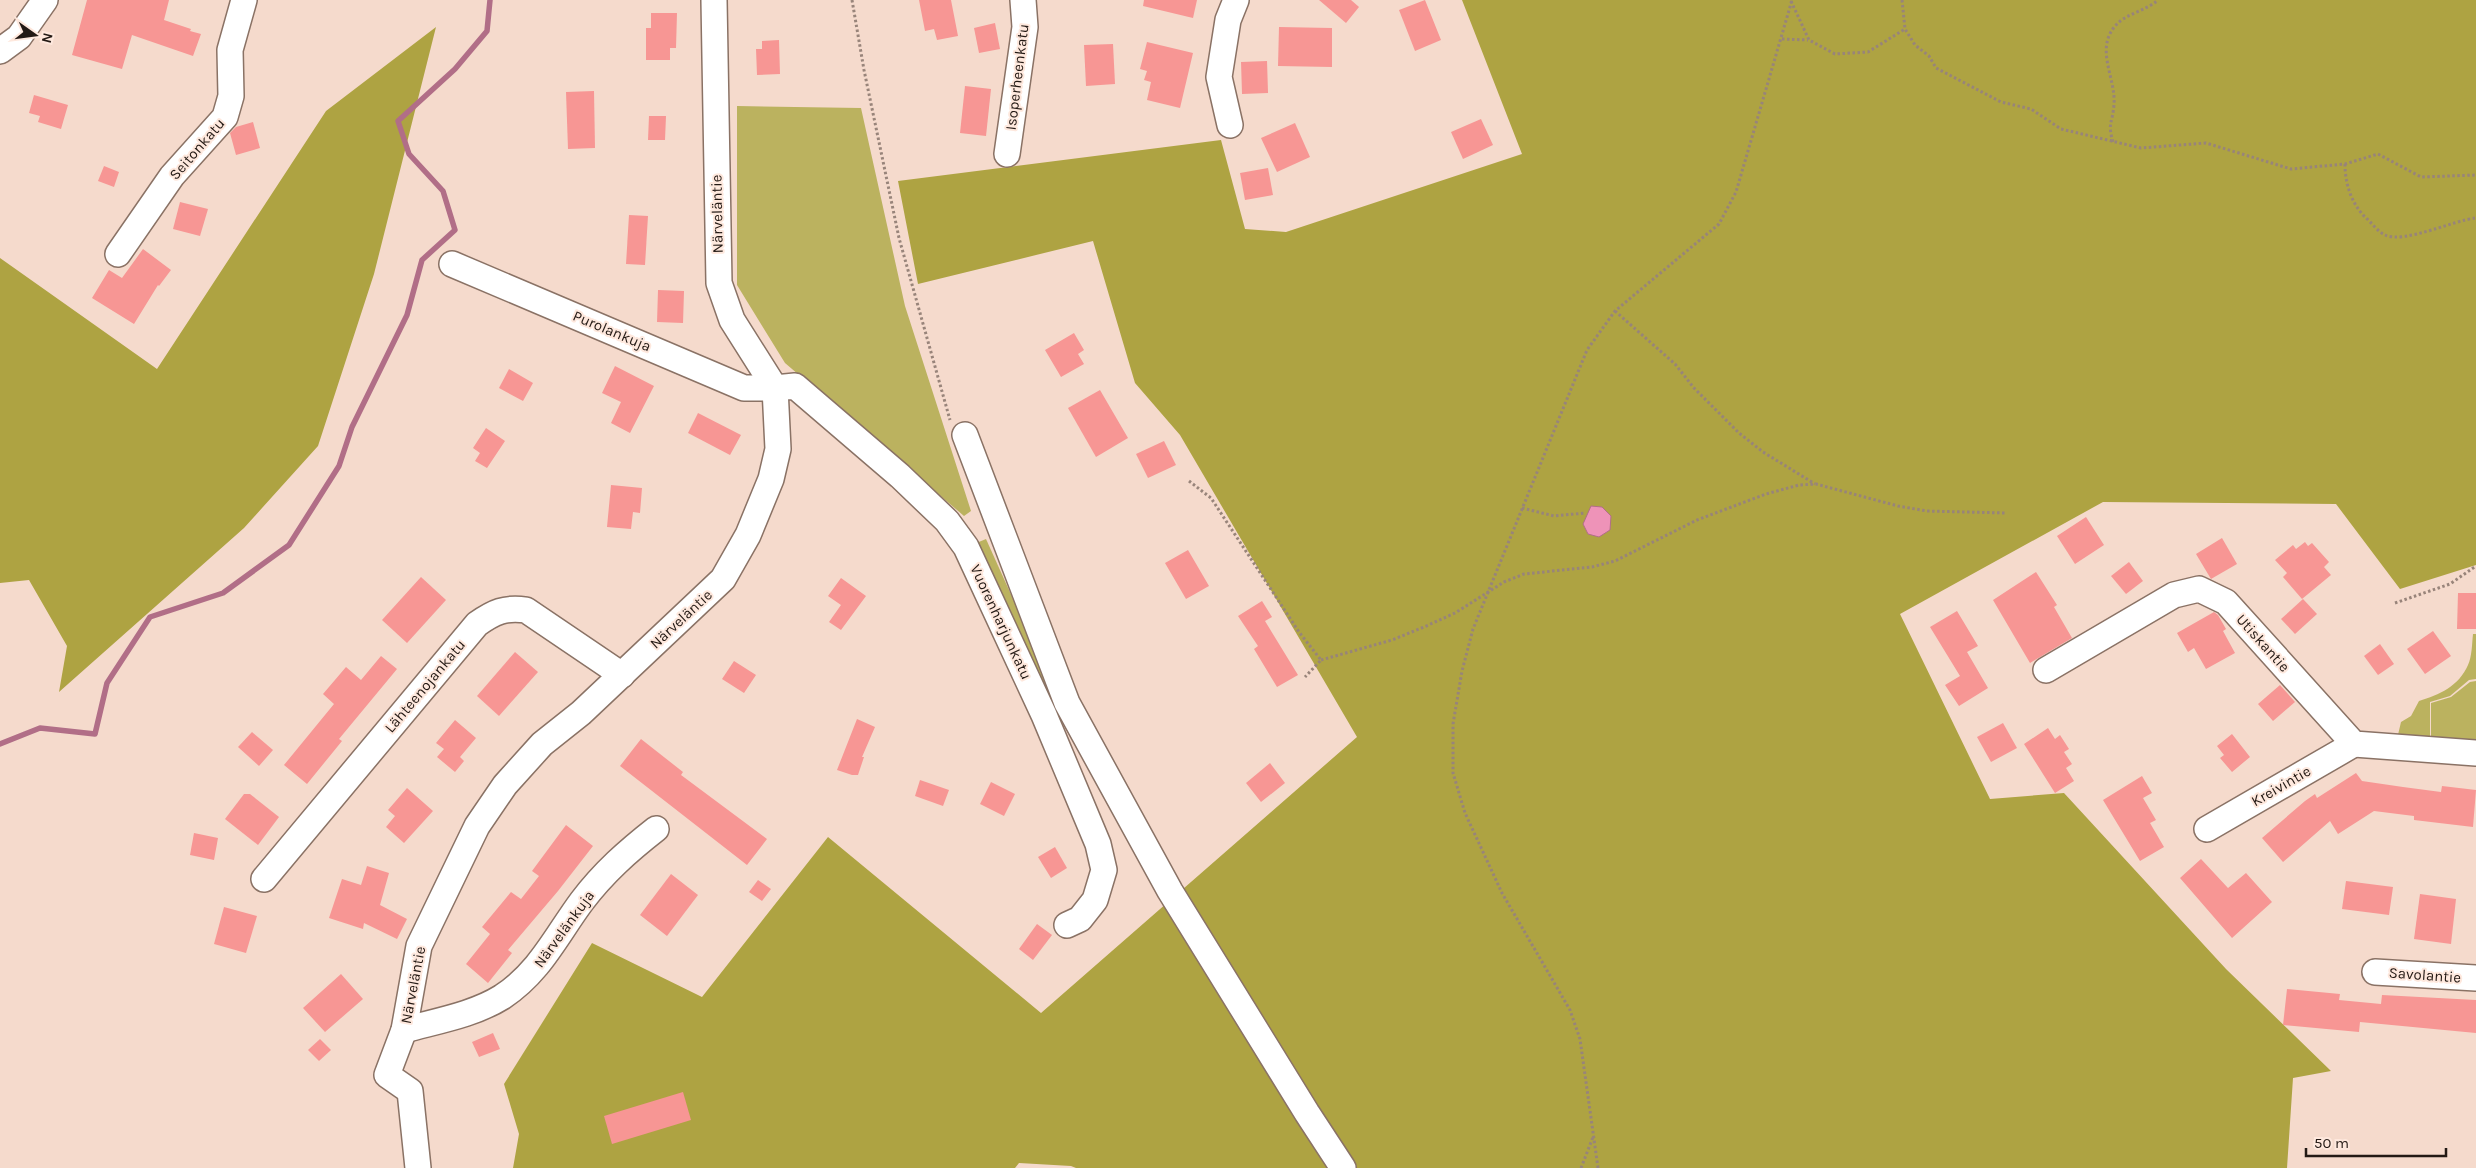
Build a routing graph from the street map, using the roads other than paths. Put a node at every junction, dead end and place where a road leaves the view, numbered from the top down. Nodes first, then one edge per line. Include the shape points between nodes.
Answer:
1 (45, 0) edge
2 (244, 0) edge
3 (714, 0) edge
4 (1023, 0) edge
5 (1236, 0) edge
6 (0, 51) edge
7 (1230, 125) dead end
8 (1007, 154) dead end
9 (118, 254) dead end
10 (452, 264) dead end
11 (775, 388) junction
12 (959, 432) road end
13 (2046, 670) dead end
14 (622, 675) junction
15 (2354, 744) junction
16 (2476, 754) edge
17 (656, 829) dead end
18 (2208, 829) dead end
19 (264, 879) dead end
20 (1067, 925) dead end
21 (2374, 972) dead end
22 (2476, 978) edge
23 (404, 1030) junction
24 (418, 1168) edge
25 (1344, 1168) edge

1 - 6 street via 19,37
2 - 9 street, Seitonkatu via 230,50 231,96 225,117 172,176
3 - 11 street, Närveläntie via 718,283 732,320
4 - 8 street, Isoperheenkatu via 1025,27
5 - 7 street via 1228,20 1219,77
10 - 11 street, Purolankuja via 744,388
11 - 14 street, Närveläntie via 778,449 771,479 748,535 723,579
11 - 20 street, Vuorenharjunkatu via 795,386 900,476 947,521 966,547 1044,715 1098,844 1104,870 1096,900 1080,919
12 - 25 street via 1067,702 1170,891
13 - 15 street, Utiskantie via 2174,595 2199,589 2226,602
14 - 19 street, Lähteenojankatu via 526,610 495,611 477,624
14 - 23 street, Närveläntie via 542,744 505,785 477,826 419,946
15 - 16 street
15 - 18 street, Kreivintie
17 - 23 street, Närvelänkuja via 612,864 533,972 501,997 472,1012
21 - 22 street, Savolantie
23 - 24 street, Närveläntie via 387,1075 410,1092

